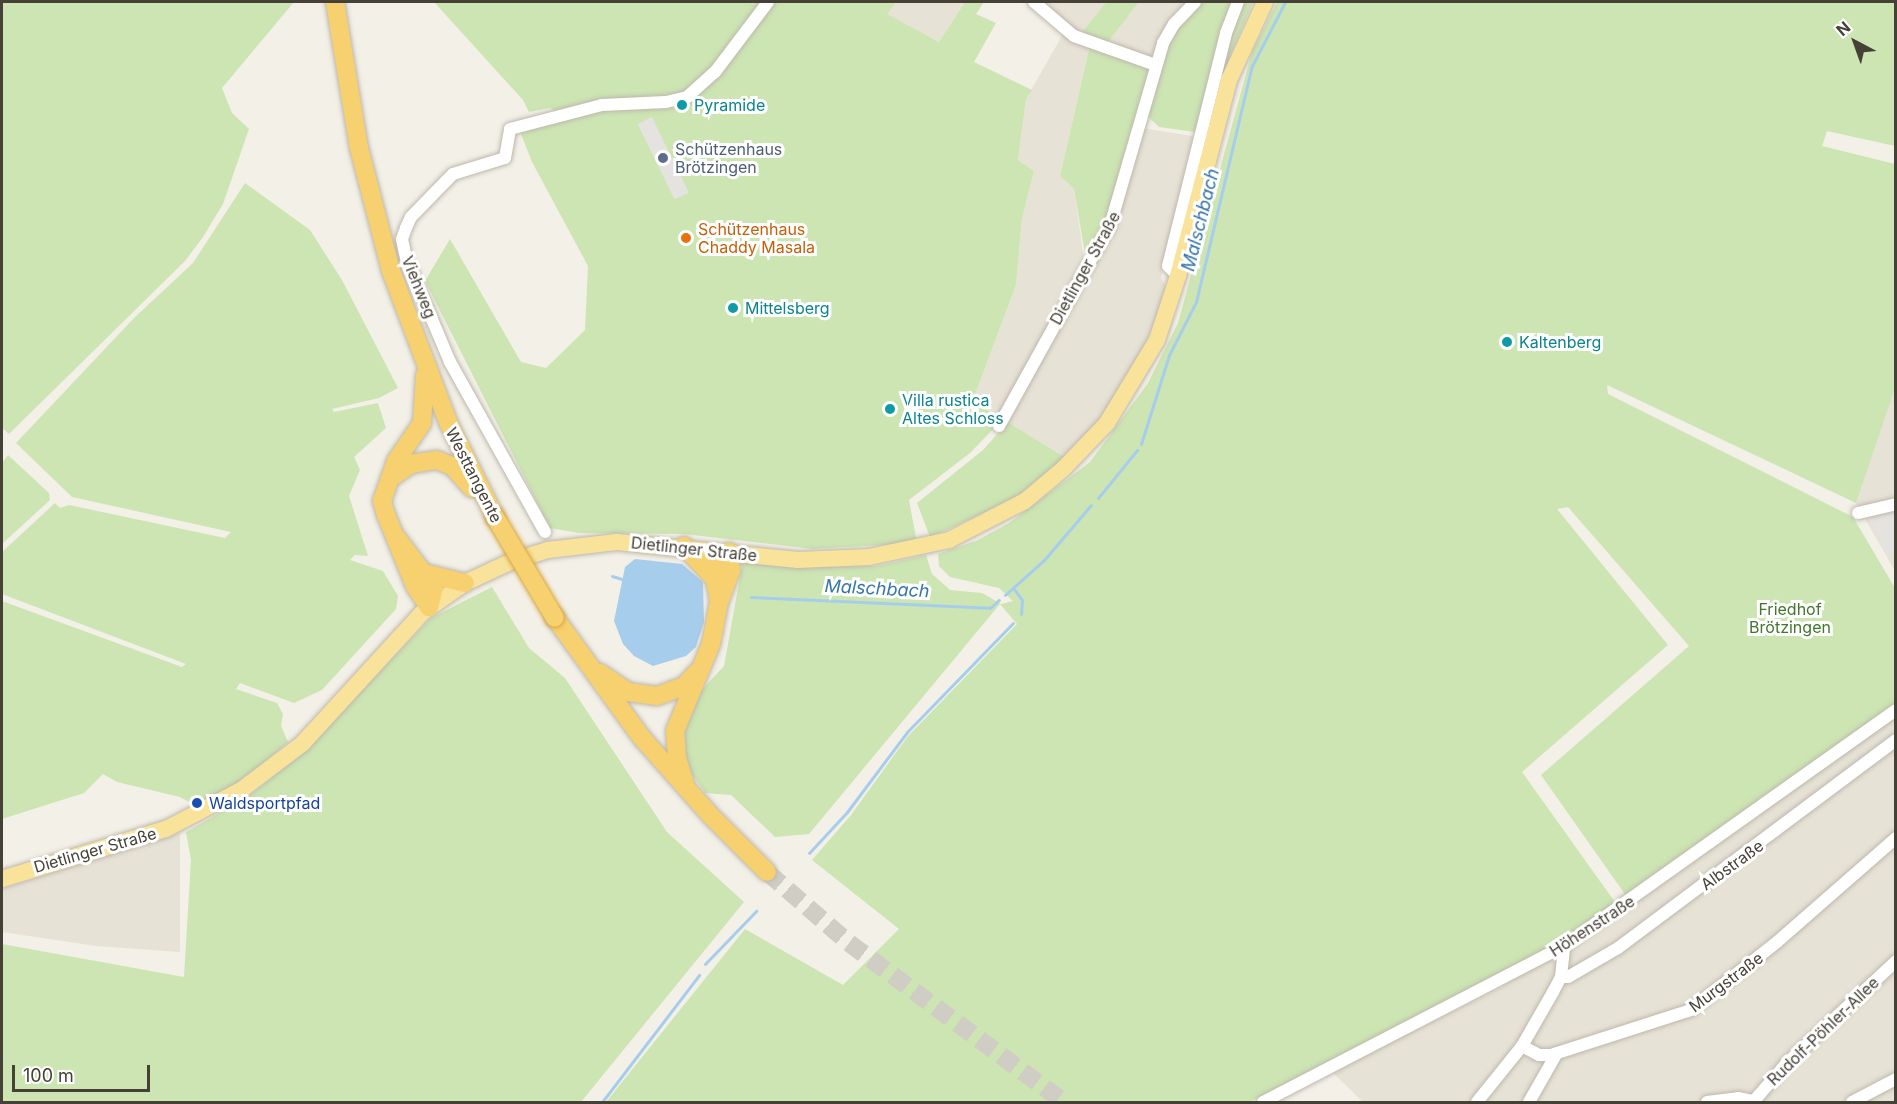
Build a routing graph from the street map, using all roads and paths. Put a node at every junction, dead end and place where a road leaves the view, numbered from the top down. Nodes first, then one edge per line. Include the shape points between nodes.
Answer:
1 (335, 2) edge
2 (768, 2) edge
3 (1034, 2) edge
4 (1195, 2) edge
5 (1238, 2) edge
6 (1264, 2) edge
7 (1156, 65) junction
8 (1178, 276) junction
9 (425, 368) junction
10 (999, 426) dead end
11 (386, 482) junction
12 (1896, 504) edge
13 (491, 511) junction
14 (1858, 513) dead end
15 (545, 532) dead end
16 (396, 537) junction
17 (684, 546) junction
18 (729, 552) junction
19 (424, 573) junction
20 (715, 579) junction
21 (465, 583) junction
22 (719, 602) junction
23 (429, 607) junction
24 (583, 659) junction
25 (704, 665) junction
26 (1896, 710) edge
27 (1896, 740) edge
28 (686, 788) junction
29 (1896, 838) edge
30 (767, 872) tunnel mouth
31 (2, 879) edge
32 (1564, 946) junction
33 (1896, 961) edge
34 (1561, 977) junction
35 (1522, 1046) junction
36 (1557, 1053) junction
37 (1896, 1079) edge
38 (1263, 1102) edge
39 (1477, 1102) edge
40 (1529, 1102) edge
41 (1707, 1102) edge
42 (1753, 1102) edge
43 (1852, 1102) edge

1 - 9 highway, Westtangente via 348,92 373,205
2 - 15 street, Viehweg via 715,72 687,97 666,102 602,105 510,129 505,158 453,174 411,217 406,228 402,239 406,258 450,362
3 - 7 street via 1074,36
4 - 7 street, Dietlinger Straße via 1168,31
5 - 8 street via 1226,33 1168,266
6 - 8 main road, Dietlinger Straße via 1229,80
7 - 10 street, Dietlinger Straße via 1110,226
8 - 18 main road, Dietlinger Straße via 1157,340 1107,423 1046,484 1003,515 949,540 869,557 798,560
9 - 11 highway via 422,423
9 - 13 highway, Westtangente
11 - 13 highway via 411,464 437,460 460,472
11 - 16 highway via 382,501
12 - 14 street
13 - 24 highway, Westtangente, bridge
16 - 19 highway
16 - 23 highway via 415,586
17 - 18 main road, Dietlinger Straße
17 - 20 highway
17 - 21 main road, Dietlinger Straße via 617,542 573,546 531,554
18 - 20 highway via 720,561
18 - 22 highway via 731,570
19 - 21 highway
19 - 23 highway via 434,587
20 - 22 highway
21 - 23 main road, Dietlinger Straße
22 - 25 highway
23 - 31 main road, Dietlinger Straße via 385,649 302,744 250,785 166,829
24 - 25 highway via 614,683 642,695 667,694 684,686
24 - 28 highway, Westtangente
25 - 28 highway via 675,731 677,758
26 - 32 street, Höhenstraße
27 - 34 street, Albstraße via 1618,948 1568,977
28 - 30 highway, Westtangente
29 - 36 street, Murgstraße via 1778,942 1691,1010
32 - 34 street
32 - 38 street, Höhenstraße
33 - 42 street, Rudolf-Pöhler-Allee via 1786,1064
34 - 35 street
35 - 36 street, Murgstraße via 1539,1055
35 - 39 street
36 - 40 street
37 - 43 street
41 - 42 street via 1738,1098

